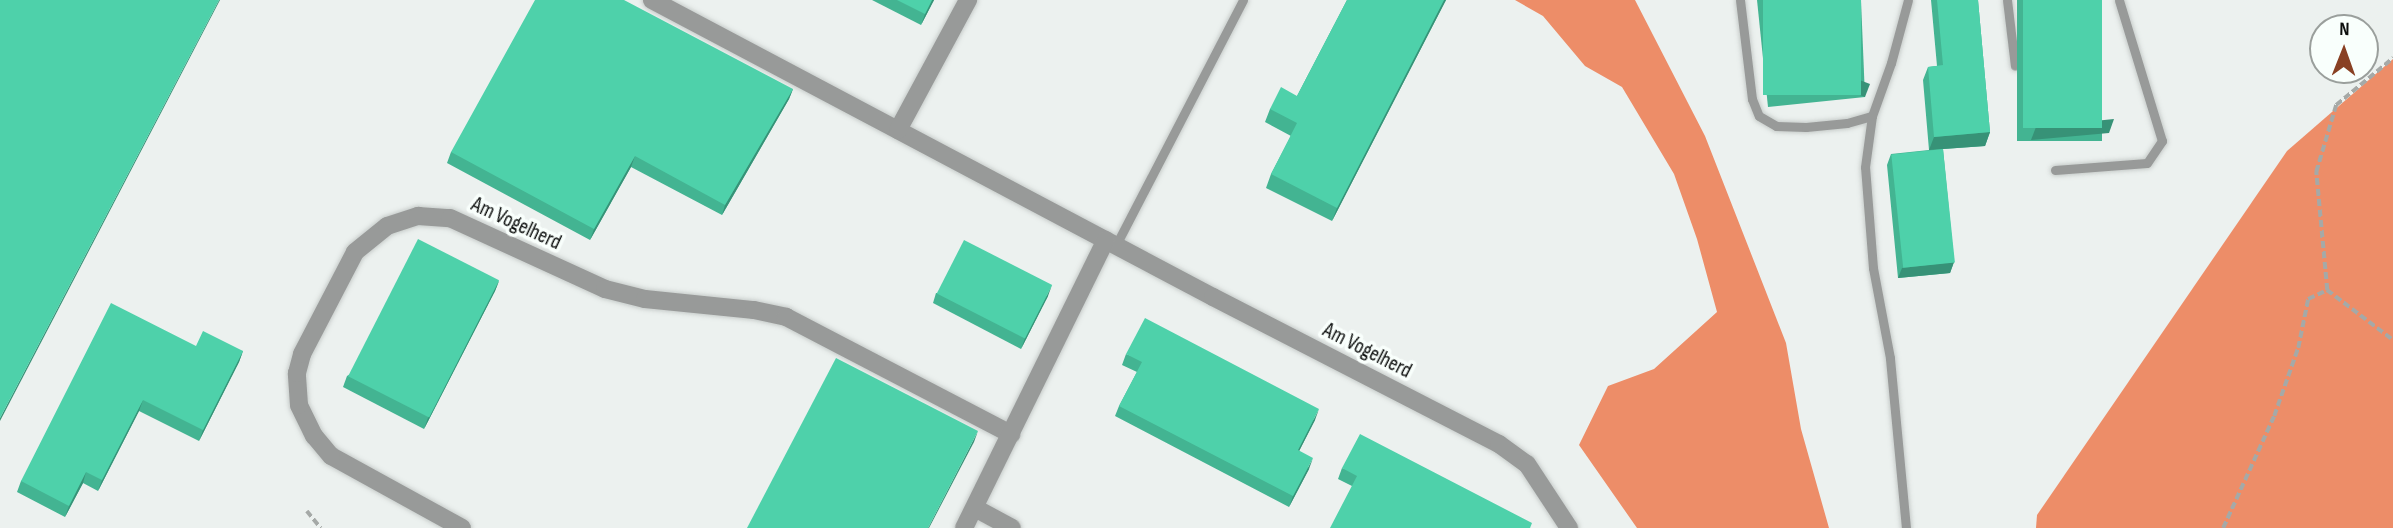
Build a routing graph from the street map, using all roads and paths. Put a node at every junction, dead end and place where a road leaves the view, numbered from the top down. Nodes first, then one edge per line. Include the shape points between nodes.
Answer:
1 (652, 0) edge
2 (968, 0) edge
3 (1243, 0) edge
4 (1740, 0) edge
5 (1908, 0) edge
6 (2007, 0) edge
7 (2119, 0) edge
8 (2393, 58) edge
9 (2015, 66) dead end
10 (1872, 116) junction
11 (898, 130) junction
12 (2054, 170) dead end
13 (1111, 242) junction
14 (2327, 290) junction
15 (2393, 341) edge
16 (1011, 434) junction
17 (975, 508) junction
18 (307, 511) dead end
19 (321, 528) edge
20 (462, 528) edge
21 (964, 528) edge
22 (1012, 528) edge
23 (1569, 528) edge
24 (1906, 528) edge
25 (2223, 528) edge

1 - 11 street, Am Vogelherd
2 - 11 street
3 - 13 lane
4 - 10 lane via 1752,99 1759,116 1776,126 1806,127
5 - 10 lane
6 - 9 lane
7 - 12 lane via 2162,141 2147,163
8 - 14 path via 2336,105 2316,172
10 - 24 lane via 1865,167 1872,268 1890,358
11 - 13 street, Am Vogelherd
13 - 16 street
13 - 23 street, Am Vogelherd via 1519,456
14 - 15 path
14 - 25 path via 2308,299 2298,348 2274,416
16 - 17 street
16 - 20 street, Am Vogelherd via 786,317 645,299 605,289 450,218 418,216 387,226 355,252 302,354 299,405 314,436 331,456
17 - 21 street
17 - 22 street
18 - 19 path

